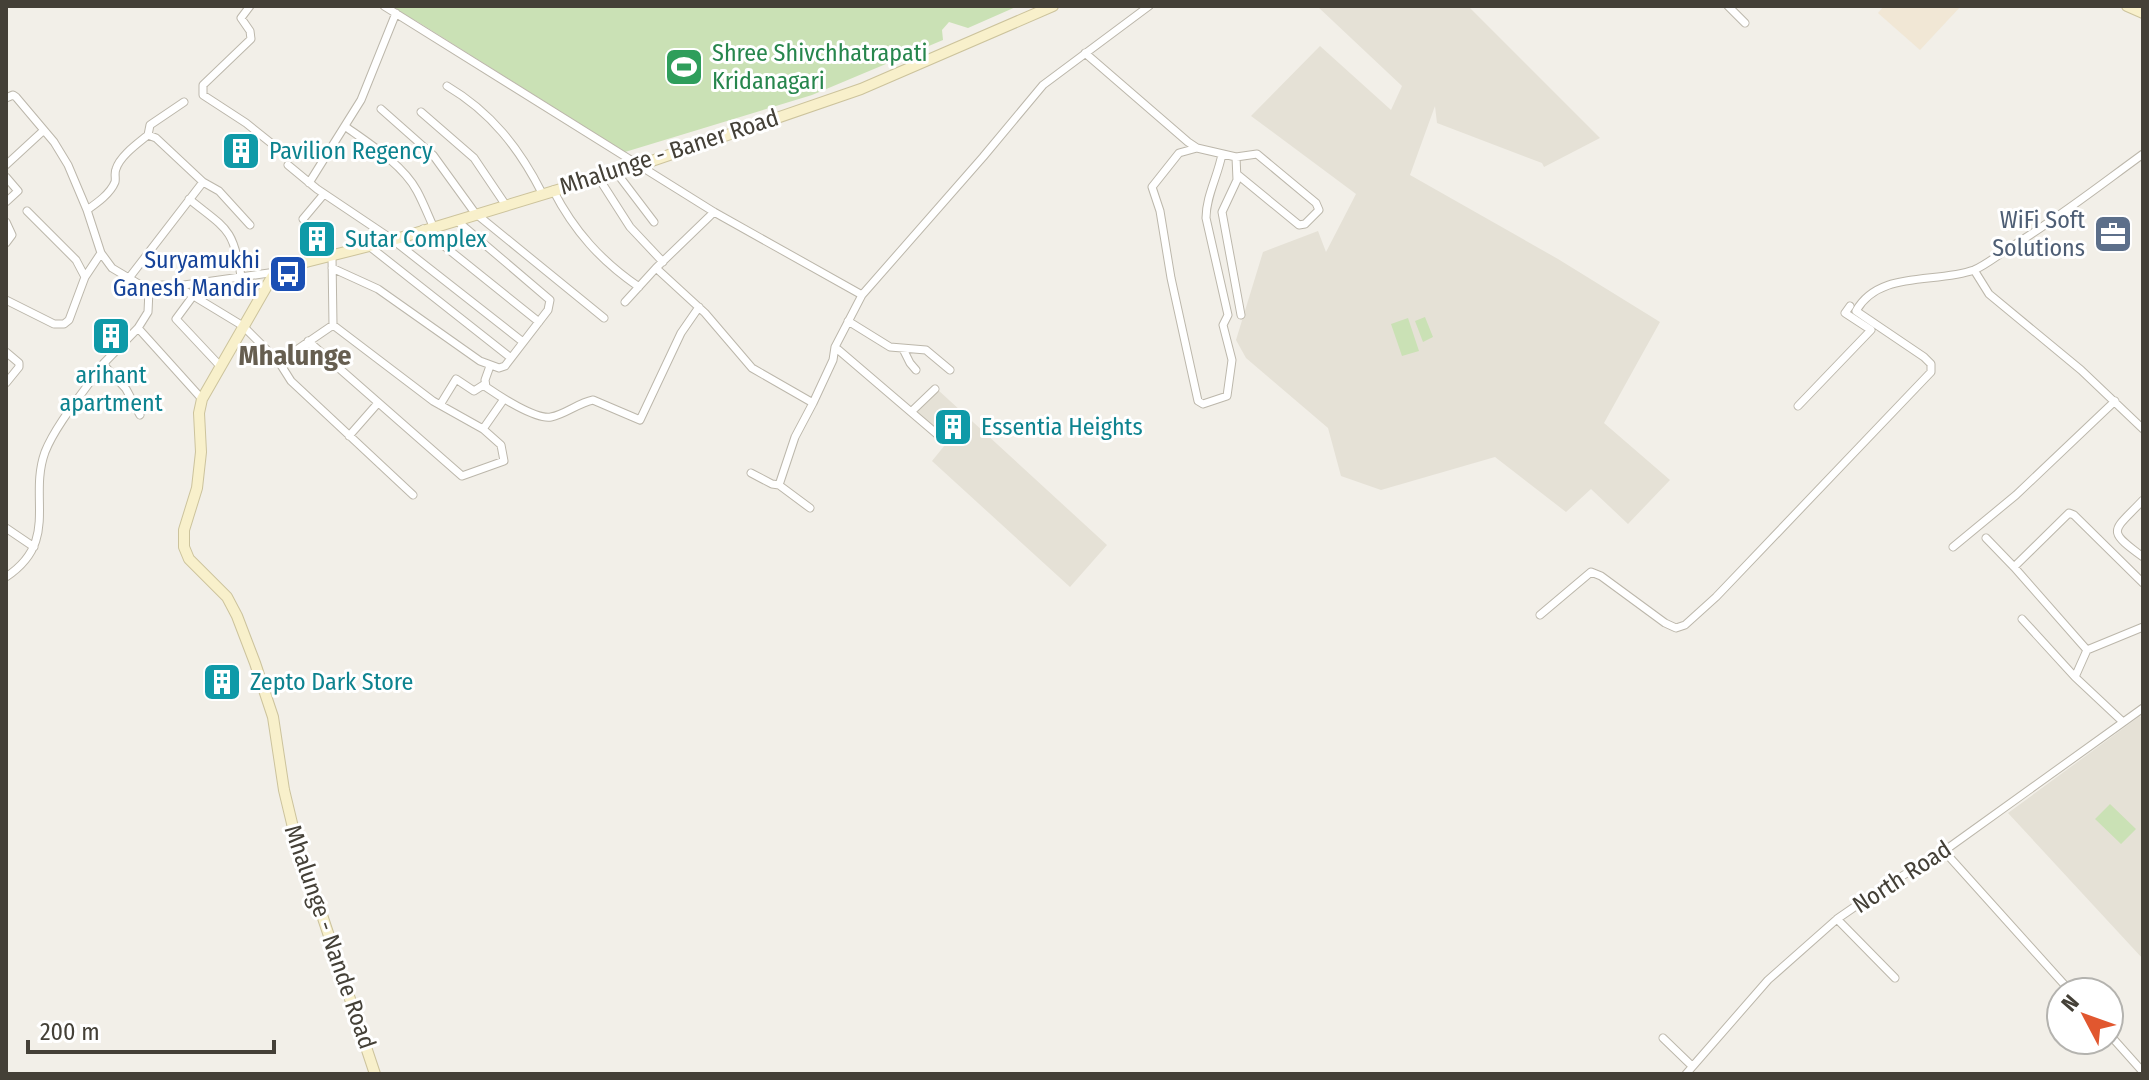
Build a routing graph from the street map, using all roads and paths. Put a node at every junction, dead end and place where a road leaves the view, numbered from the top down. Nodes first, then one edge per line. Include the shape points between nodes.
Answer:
1 (250, 6) edge
2 (384, 6) edge
3 (1053, 6) edge
4 (1149, 6) edge
5 (1728, 6) edge
6 (2127, 6) edge
7 (396, 13) junction
8 (2143, 13) edge
9 (1745, 23) dead end
10 (1085, 53) junction
11 (447, 86) dead end
12 (8, 95) edge
13 (184, 102) dead end
14 (381, 109) dead end
15 (421, 112) dead end
16 (346, 127) junction
17 (44, 130) junction
18 (148, 135) junction
19 (1197, 148) junction
20 (281, 151) dead end
21 (1222, 154) junction
22 (2143, 154) edge
23 (1236, 157) junction
24 (6, 165) edge
25 (288, 165) dead end
26 (640, 165) junction
27 (616, 172) junction
28 (1238, 175) junction
29 (6, 177) edge
30 (598, 177) junction
31 (203, 182) junction
32 (309, 183) junction
33 (547, 192) junction
34 (324, 194) junction
35 (189, 199) junction
36 (6, 202) edge
37 (505, 204) junction
38 (87, 210) junction
39 (27, 211) dead end
40 (714, 212) junction
41 (475, 213) junction
42 (303, 219) dead end
43 (455, 219) junction
44 (6, 222) edge
45 (654, 222) dead end
46 (250, 225) dead end
47 (428, 228) junction
48 (393, 240) junction
49 (6, 243) edge
50 (369, 246) junction
51 (101, 253) junction
52 (332, 262) junction
53 (663, 262) junction
54 (656, 268) junction
55 (1974, 270) junction
56 (276, 272) junction
57 (241, 276) junction
58 (85, 277) junction
59 (129, 278) junction
60 (177, 286) junction
61 (639, 287) junction
62 (149, 290) junction
63 (862, 295) junction
64 (193, 296) junction
65 (6, 300) edge
66 (625, 302) dead end
67 (1850, 306) dead end
68 (699, 307) junction
69 (1241, 315) dead end
70 (604, 318) dead end
71 (848, 321) junction
72 (539, 322) junction
73 (333, 325) junction
74 (243, 326) junction
75 (138, 328) junction
76 (308, 341) junction
77 (523, 342) junction
78 (835, 347) junction
79 (903, 349) junction
80 (6, 352) edge
81 (511, 358) junction
82 (279, 362) junction
83 (103, 364) junction
84 (490, 366) junction
85 (221, 367) junction
86 (916, 370) dead end
87 (950, 370) dead end
88 (6, 383) edge
89 (485, 384) junction
90 (935, 389) dead end
91 (202, 399) junction
92 (504, 399) junction
93 (2115, 401) junction
94 (378, 403) junction
95 (813, 403) junction
96 (440, 405) junction
97 (1798, 406) dead end
98 (911, 412) junction
99 (140, 415) dead end
100 (483, 429) junction
101 (2143, 429) edge
102 (349, 436) junction
103 (945, 441) dead end
104 (751, 473) dead end
105 (779, 485) junction
106 (413, 495) dead end
107 (2143, 500) edge
108 (810, 508) dead end
109 (6, 528) edge
110 (1986, 538) dead end
111 (34, 547) junction
112 (1953, 547) dead end
113 (2143, 557) edge
114 (2014, 567) junction
115 (6, 577) edge
116 (2143, 583) edge
117 (1540, 615) dead end
118 (2022, 619) dead end
119 (2143, 627) edge
120 (2087, 650) junction
121 (2075, 677) junction
122 (2143, 708) edge
123 (2123, 722) junction
124 (1944, 851) junction
125 (1837, 919) junction
126 (2057, 976) edge
127 (1895, 978) dead end
128 (1663, 1038) dead end
129 (2125, 1052) edge
130 (1692, 1066) junction
131 (2143, 1072) edge
132 (375, 1074) edge
133 (1686, 1074) edge

1 - 20 street via 241,18 251,39 203,85 203,95
2 - 7 street
3 - 26 main road, Mhalunge - Baner Road via 861,89
4 - 10 street
5 - 9 street
6 - 8 main road
7 - 16 street
7 - 26 street
10 - 19 street
10 - 63 street via 1043,85
11 - 33 street via 485,112
12 - 17 street via 16,97
13 - 18 street via 150,125
14 - 41 street via 433,155
15 - 37 street via 474,158
16 - 32 street
16 - 47 street via 416,189
17 - 24 street
17 - 38 street via 68,165
18 - 31 street
18 - 38 street via 116,168 110,189
19 - 21 street
19 - 21 street via 1179,153 1152,187 1198,401 1203,404 1227,396 1232,360 1223,325 1228,315 1206,218
21 - 23 street
22 - 55 street via 2051,222
23 - 28 street
23 - 28 street via 1263,157 1319,210 1299,225
25 - 32 street
26 - 27 main road, Mhalunge - Baner Road
26 - 40 street
27 - 30 main road, Mhalunge - Baner Road
27 - 45 street
28 - 69 street via 1222,212
29 - 36 street via 18,191
30 - 33 main road, Mhalunge - Baner Road
30 - 53 street via 630,227
31 - 35 street
31 - 46 street via 219,191
32 - 34 street
33 - 37 main road, Mhalunge - Baner Road
33 - 61 street via 589,246
34 - 42 street
34 - 48 street
35 - 57 street via 228,231
35 - 59 street
37 - 41 main road, Mhalunge - Baner Road
38 - 51 street
39 - 58 street via 76,260
40 - 53 street
40 - 63 street
41 - 43 main road, Mhalunge - Baner Road
41 - 70 street
43 - 47 main road, Mhalunge - Baner Road
43 - 72 street via 548,296 551,305
44 - 49 street via 12,235
47 - 48 main road, Mhalunge - Baner Road
47 - 72 street
48 - 50 main road, Mhalunge - Baner Road
48 - 77 street
50 - 52 main road, Mhalunge - Baner Road
50 - 81 street
51 - 58 street
51 - 59 street
52 - 56 main road, Mhalunge - Baner Road
52 - 73 street
52 - 84 street
53 - 54 street
54 - 61 street
54 - 68 street
55 - 93 street via 1989,294
55 - 117 street via 1908,280 1876,289 1862,300 1856,311 1924,357 1931,372 1685,625 1665,623 1591,572
56 - 57 street
56 - 74 main road, Mhalunge - Nande Road
57 - 60 street
58 - 65 street via 64,324
59 - 62 street
60 - 62 street
60 - 64 street
61 - 66 street
62 - 75 street via 148,312
63 - 71 street
64 - 74 street
64 - 85 street via 176,319
67 - 97 street via 1845,313 1871,330
68 - 92 street via 681,333 641,419 593,400 548,417
68 - 95 street via 752,368
71 - 78 street
71 - 79 street via 890,347
72 - 77 street
73 - 76 street
73 - 96 street
74 - 82 street
74 - 85 main road, Mhalunge - Nande Road
75 - 83 street
75 - 91 street
76 - 82 street
76 - 94 street
77 - 81 street
78 - 95 street
78 - 98 street
79 - 86 street
79 - 87 street via 926,350
80 - 88 street via 19,367
81 - 84 street via 505,366
82 - 102 street via 291,381
83 - 99 street
83 - 111 street via 45,452
84 - 89 street
85 - 91 main road, Mhalunge - Nande Road
89 - 92 street
89 - 96 street via 474,391 456,379
90 - 98 street
91 - 132 main road, Mhalunge - Nande Road via 197,488 184,547 189,559 227,597 255,663 273,717 302,865
92 - 100 street
93 - 101 street
93 - 112 street
94 - 100 street via 462,476 504,461 501,445
94 - 102 street
95 - 105 street
96 - 100 street
98 - 103 street
102 - 106 street
104 - 105 street
105 - 108 street
107 - 113 street via 2117,532 2118,539
109 - 111 street
110 - 114 street
111 - 115 street
114 - 116 street via 2069,513
114 - 120 street
118 - 121 street
119 - 120 street
120 - 121 street
121 - 123 street
122 - 123 street, North Road
123 - 124 street, North Road
124 - 125 street, North Road
124 - 126 street
125 - 127 street
125 - 130 street, North Road via 1768,980
128 - 130 street
129 - 131 street
130 - 133 street, North Road

